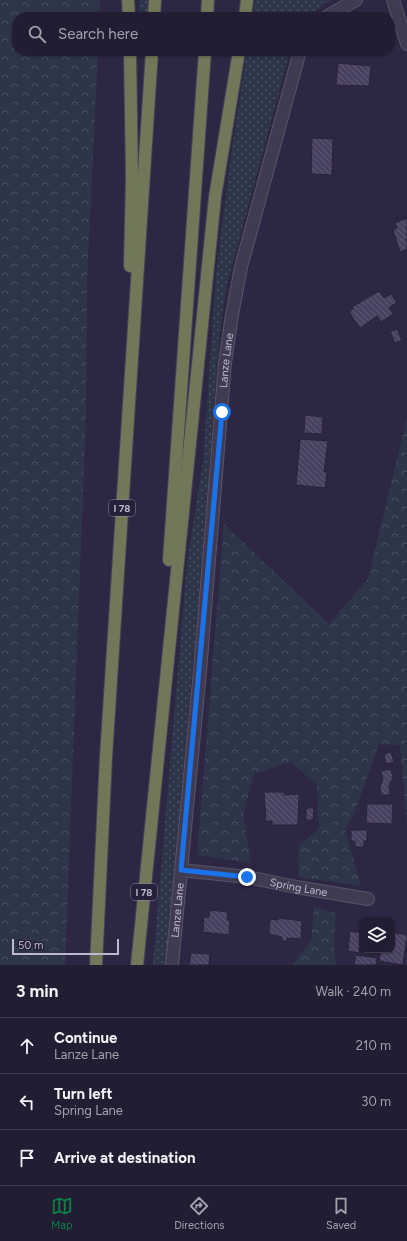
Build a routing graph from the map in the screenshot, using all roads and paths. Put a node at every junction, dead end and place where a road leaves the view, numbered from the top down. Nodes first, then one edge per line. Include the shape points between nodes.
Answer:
1 (128, 0) edge
2 (156, 0) edge
3 (208, 0) edge
4 (247, 0) edge
5 (356, 0) edge
6 (393, 0) edge
7 (129, 12) edge
8 (155, 12) edge
9 (207, 12) edge
10 (246, 12) edge
11 (335, 12) edge
12 (405, 29) edge
13 (407, 44) edge
14 (130, 56) edge
15 (152, 56) edge
16 (205, 56) edge
17 (238, 56) edge
18 (299, 56) edge
19 (106, 757) junction
20 (151, 819) junction
21 (181, 870) junction
22 (368, 898) dead end
23 (96, 965) edge
24 (137, 965) edge
25 (172, 965) edge

1 - 7 highway
2 - 8 highway
3 - 9 highway
4 - 10 highway
5 - 11 street
6 - 12 street
12 - 13 street
14 - 19 highway via 130,255 112,557
15 - 19 highway, I 78
16 - 20 highway, I 78
17 - 20 highway via 215,197
18 - 21 street, Lanze Lane via 243,259 225,363 202,655
19 - 23 highway, I 78
20 - 24 highway, I 78
21 - 22 street, Spring Lane via 247,877
21 - 25 street, Lanze Lane

